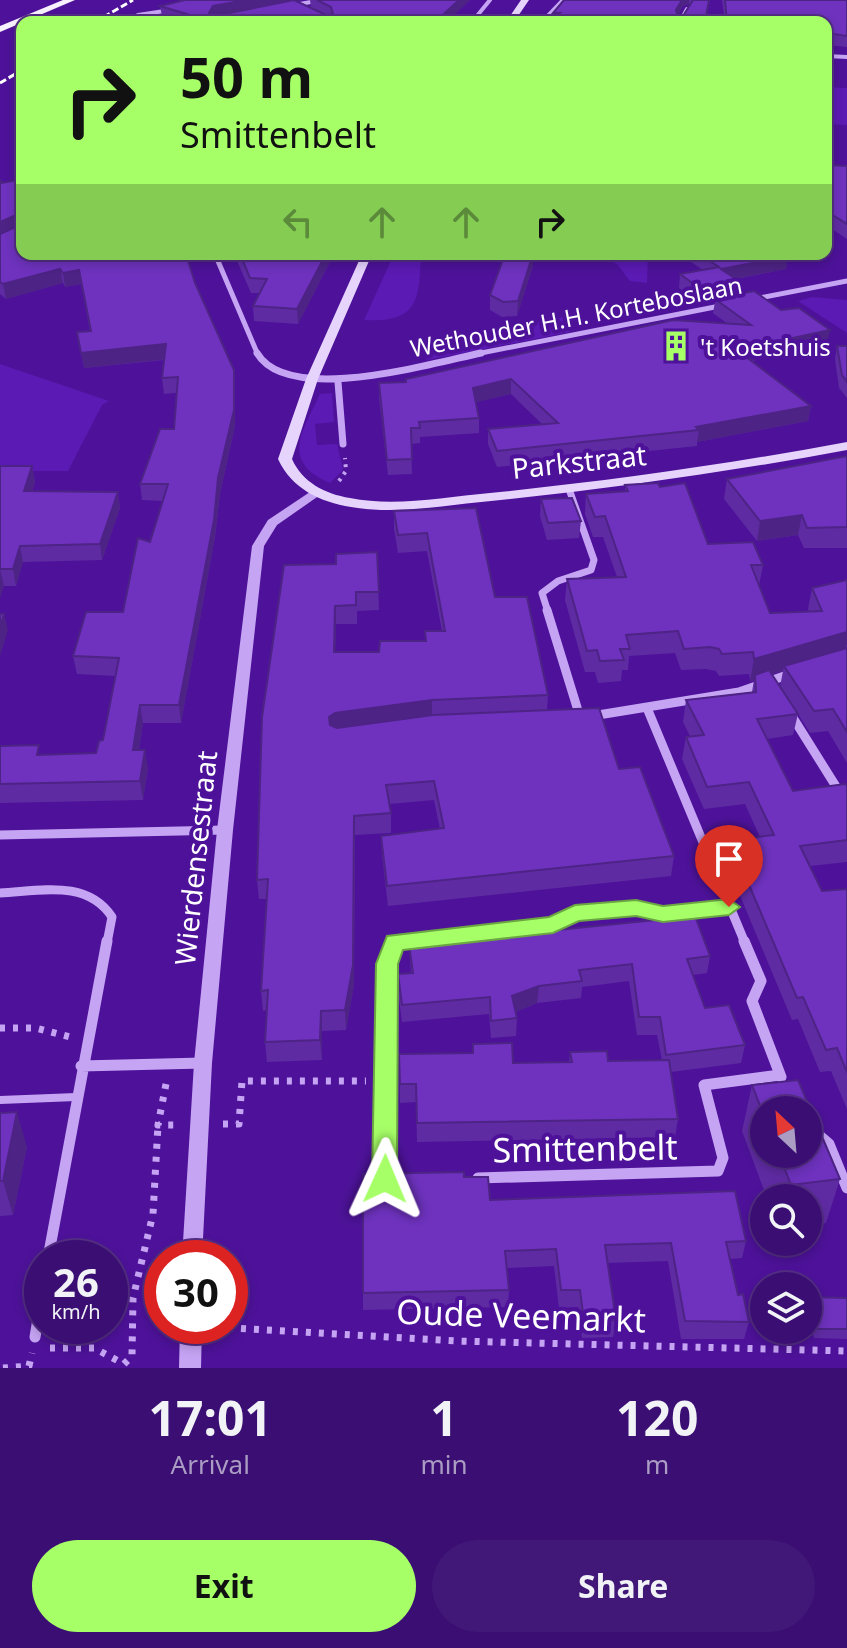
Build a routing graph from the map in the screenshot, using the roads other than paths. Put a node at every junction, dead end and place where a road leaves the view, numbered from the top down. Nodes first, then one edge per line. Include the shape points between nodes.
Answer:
1 (71, 0) edge
2 (322, 0) edge
3 (490, 0) edge
4 (563, 0) edge
5 (293, 5) junction
6 (281, 7) edge
7 (687, 9) edge
8 (171, 10) edge
9 (305, 10) edge
10 (32, 16) edge
11 (136, 16) edge
12 (477, 16) edge
13 (548, 16) edge
14 (683, 16) edge
15 (218, 260) edge
16 (364, 260) edge
17 (847, 281) edge
18 (752, 300) edge
19 (736, 303) edge
20 (312, 379) junction
21 (338, 382) junction
22 (343, 444) road end
23 (847, 446) edge
24 (569, 489) junction
25 (316, 492) junction
26 (806, 669) edge
27 (767, 681) junction
28 (775, 692) edge
29 (782, 702) edge
30 (647, 708) junction
31 (581, 717) junction
32 (568, 719) edge
33 (847, 804) edge
34 (225, 830) junction
35 (0, 835) edge
36 (0, 893) edge
37 (729, 907) junction
38 (203, 1063) junction
39 (81, 1066) junction
40 (780, 1075) junction
41 (785, 1087) edge
42 (76, 1097) junction
43 (0, 1100) edge
44 (822, 1138) edge
45 (464, 1178) edge
46 (400, 1179) edge
47 (847, 1188) edge
48 (51, 1240) edge
49 (193, 1240) edge
50 (191, 1344) edge
51 (190, 1368) edge

1 - 10 main road
2 - 5 street
3 - 12 street
4 - 13 street
5 - 6 street
5 - 9 street
7 - 14 street
8 - 11 street
15 - 20 street, Wethouder H.H. Korteboslaan via 259,358 286,374
16 - 20 main road
17 - 18 street, Wethouder H.H. Korteboslaan
19 - 21 street, Wethouder H.H. Korteboslaan
20 - 21 street, Wethouder H.H. Korteboslaan
20 - 25 main road via 285,459 296,479
21 - 22 street
23 - 24 main road, Parkstraat via 688,476
24 - 25 main road, Parkstraat via 371,504
24 - 31 street via 594,560 591,570 551,581 542,593
25 - 34 street, Wierdensestraat via 272,523 258,546
26 - 27 street
27 - 28 street
27 - 30 street via 739,692
29 - 33 street
30 - 31 street
30 - 37 street
31 - 32 street
34 - 35 street
34 - 38 street, Wierdensestraat
36 - 39 street via 85,891 105,901 112,917
37 - 40 street via 761,981 752,1001
37 - 46 street via 663,914 636,908 575,913 553,925 395,942 387,964 385,1179
38 - 39 street
38 - 49 street, Wierdensestraat
39 - 42 street
40 - 41 street
40 - 45 street, Smittenbelt via 704,1085 723,1158 718,1171
42 - 43 lane
42 - 48 street
44 - 47 street
50 - 51 street

